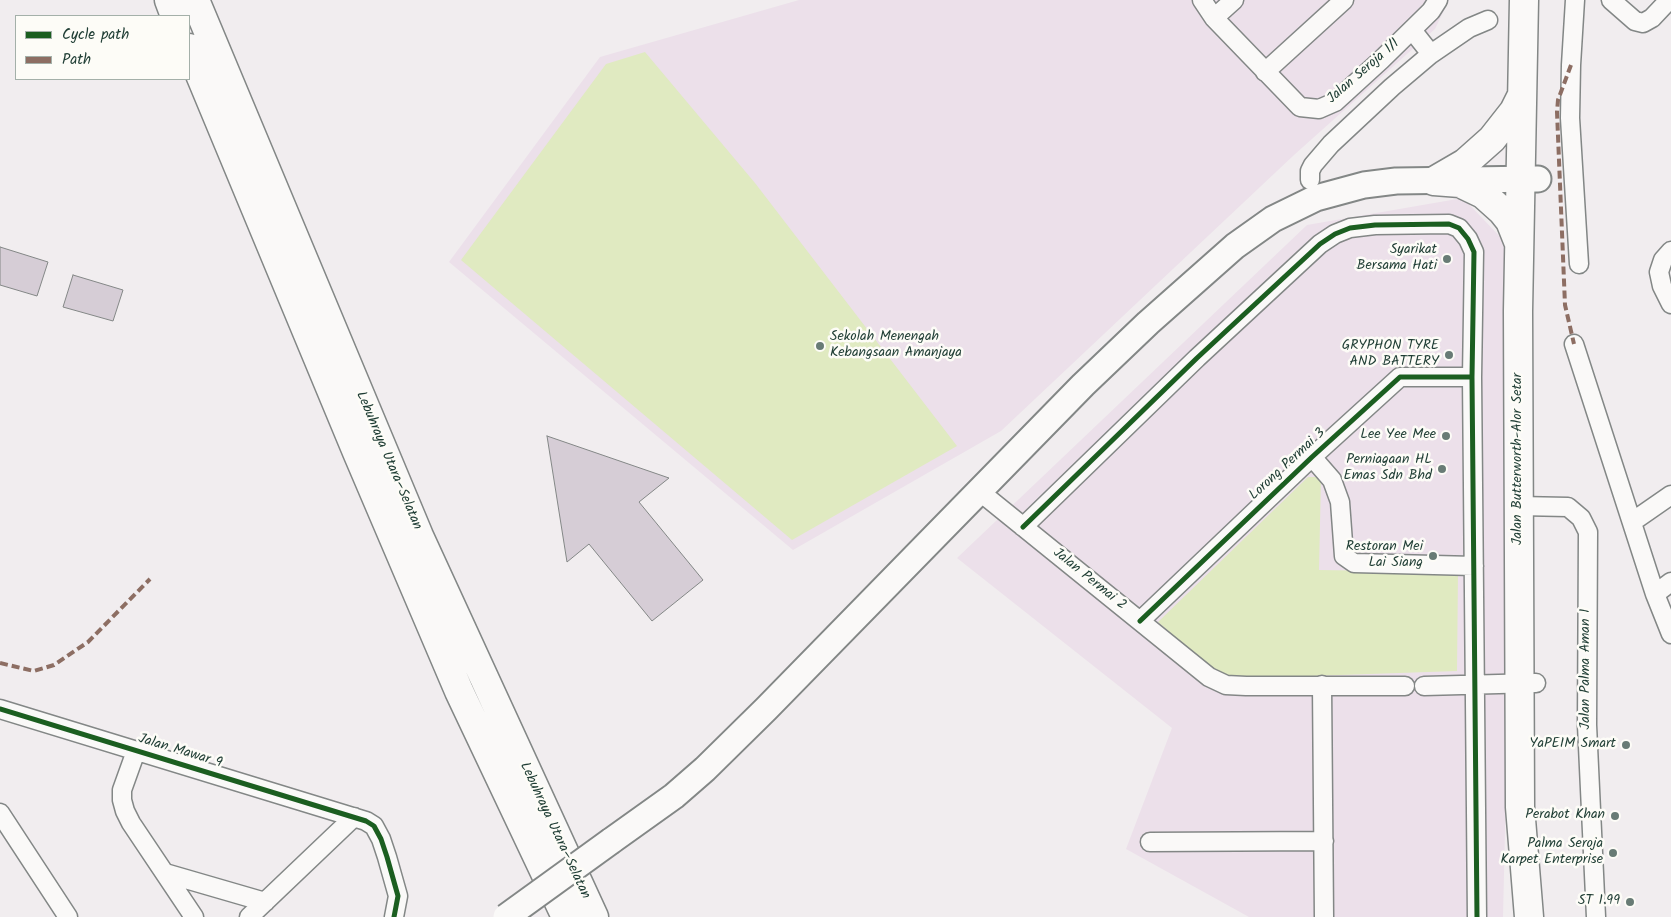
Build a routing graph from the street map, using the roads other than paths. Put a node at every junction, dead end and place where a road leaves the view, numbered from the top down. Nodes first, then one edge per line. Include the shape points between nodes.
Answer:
1 (168, 0) edge
2 (195, 0) edge
3 (1202, 0) edge
4 (1234, 0) edge
5 (1344, 0) edge
6 (1438, 0) edge
7 (1524, 0) edge
8 (1540, 0) edge
9 (1575, 0) edge
10 (1611, 0) edge
11 (1669, 0) edge
12 (175, 15) edge
13 (1214, 18) junction
14 (1488, 20) dead end
15 (1412, 30) junction
16 (190, 50) edge
17 (1431, 54) junction
18 (1265, 72) junction
19 (1522, 95) junction
20 (1529, 179) junction
21 (1310, 180) dead end
22 (1434, 181) junction
23 (1519, 245) junction
24 (1671, 251) edge
25 (1579, 264) dead end
26 (1671, 304) edge
27 (1574, 344) dead end
28 (1472, 377) junction
29 (1312, 457) junction
30 (979, 491) junction
31 (1671, 495) edge
32 (1527, 505) junction
33 (1632, 522) junction
34 (1023, 527) junction
35 (1474, 566) junction
36 (1671, 582) edge
37 (1655, 594) junction
38 (1140, 621) junction
39 (1671, 634) edge
40 (1528, 684) junction
41 (1322, 685) junction
42 (1476, 685) junction
43 (1405, 686) dead end
44 (1424, 686) dead end
45 (0, 709) edge
46 (136, 751) junction
47 (0, 813) edge
48 (354, 817) junction
49 (1324, 841) junction
50 (1150, 842) dead end
51 (165, 873) junction
52 (265, 902) junction
53 (68, 917) edge
54 (194, 917) edge
55 (249, 917) edge
56 (394, 917) edge
57 (506, 917) edge
58 (566, 917) edge
59 (594, 917) edge
60 (1324, 917) edge
61 (1477, 917) edge
62 (1529, 917) edge
63 (1546, 917) edge
64 (1596, 917) edge

1 - 12 main road
2 - 59 main road, Lebuhraya Utara–Selatan via 419,536
3 - 13 street, Jalan Seroja 1/1
4 - 13 street
5 - 18 street
6 - 15 street, Jalan Seroja 1/1
7 - 19 main road, Jalan Butterworth-Alor Setar
8 - 20 main road, Jalan Butterworth-Alor Setar
9 - 25 street via 1570,118
10 - 11 street via 1635,21 1643,23
13 - 18 street, Jalan Seroja 1/1
14 - 17 street via 1469,28
15 - 17 street
15 - 18 street, Jalan Seroja 1/1 via 1335,102 1319,109 1300,107
16 - 58 main road, Lebuhraya Utara–Selatan via 459,692
17 - 21 street via 1331,144 1312,165
19 - 20 main road, Jalan Butterworth-Alor Setar
19 - 22 main road via 1492,139 1465,163
20 - 22 main road
20 - 23 main road, Jalan Butterworth-Alor Setar
20 - 32 main road, Jalan Butterworth-Alor Setar
22 - 23 main road via 1460,183 1483,194 1506,216
22 - 30 main road via 1364,185 1316,198 1273,219 1235,246 1148,323
23 - 32 main road, Jalan Butterworth-Alor Setar
24 - 26 street via 1660,266 1659,278
27 - 33 street
28 - 29 street, Lorong Permai 3 via 1400,377
28 - 34 street via 1474,252 1468,238 1459,228 1449,224 1350,228 1320,244
28 - 35 street
29 - 35 street via 1332,480 1340,502 1344,556 1354,563
29 - 38 street, Lorong Permai 3
30 - 34 street, Jalan Permai 2
30 - 57 main road, bridge via 717,758 674,796
31 - 33 street
32 - 40 main road, Jalan Butterworth-Alor Setar
32 - 64 street, Jalan Palma Aman 1 via 1568,507 1581,518 1588,532 1587,725
33 - 37 street
34 - 38 street, Jalan Permai 2
35 - 42 street
36 - 37 street
37 - 39 street
38 - 41 street, Jalan Permai 2 via 1209,678 1226,685
40 - 42 street
40 - 62 main road, Jalan Butterworth-Alor Setar via 1520,807
40 - 63 main road, Jalan Butterworth-Alor Setar
41 - 43 street, Jalan Permai 2
41 - 49 street
42 - 44 street
42 - 61 street
45 - 46 street, Jalan Mawar 9
46 - 48 street, Jalan Mawar 9
46 - 51 street via 122,790 122,800 130,822
47 - 53 street
48 - 52 street
48 - 56 street, Jalan Mawar 9 via 374,826 381,839 398,896
49 - 50 street
49 - 60 street
51 - 52 street
51 - 54 street
52 - 55 street

